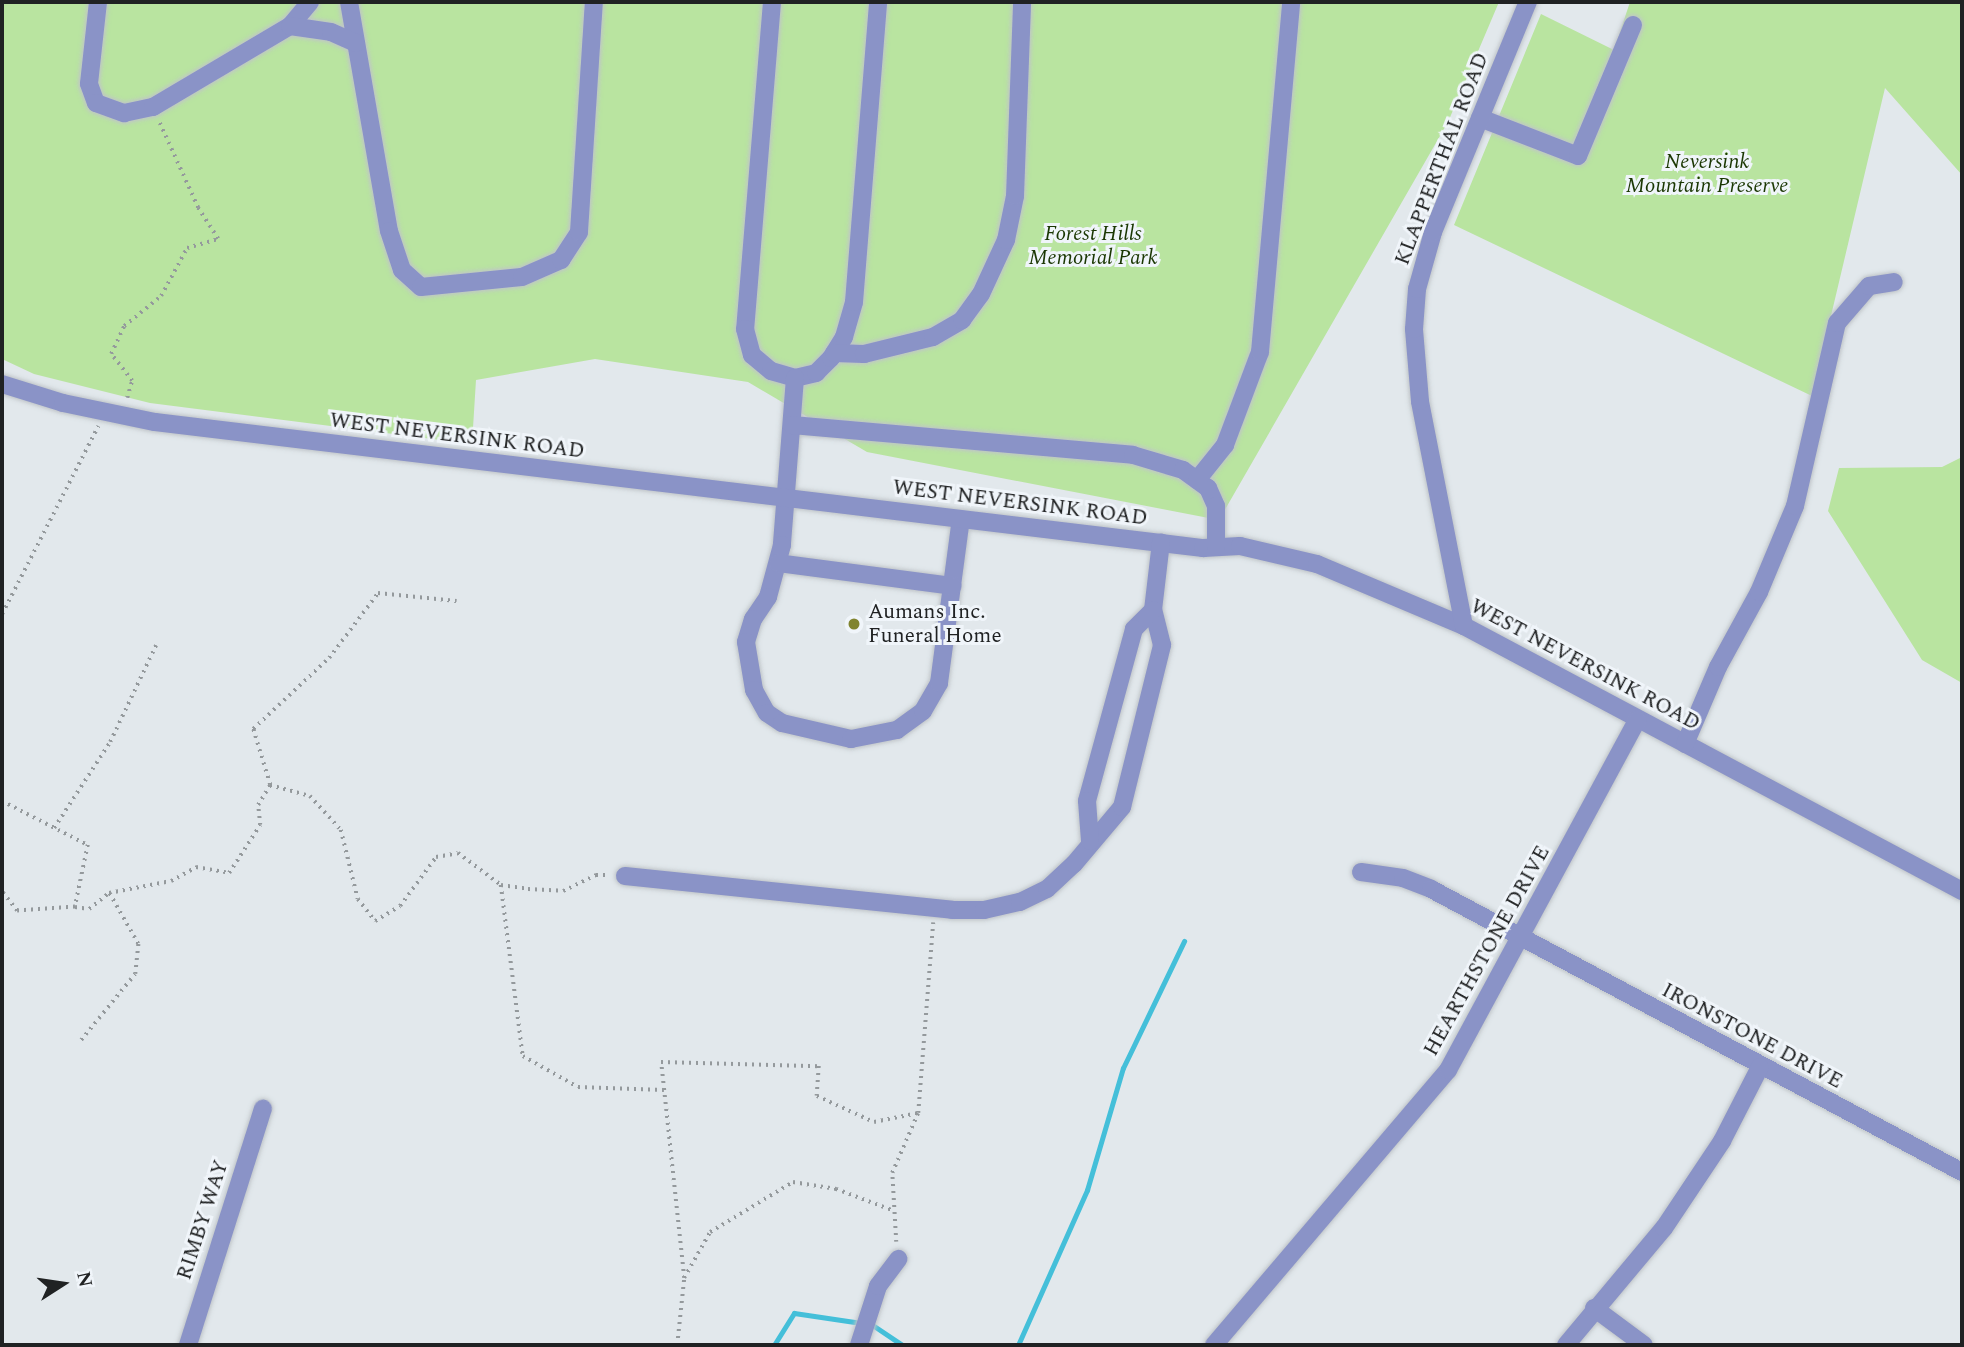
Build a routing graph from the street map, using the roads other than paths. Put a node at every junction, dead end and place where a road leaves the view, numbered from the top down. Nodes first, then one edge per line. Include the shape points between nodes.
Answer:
1 (97, 2) edge
2 (310, 2) edge
3 (349, 2) edge
4 (594, 2) edge
5 (772, 2) edge
6 (878, 2) edge
7 (1022, 2) edge
8 (1291, 2) edge
9 (1528, 2) edge
10 (1633, 25) dead end
11 (290, 26) junction
12 (356, 43) junction
13 (1480, 118) junction
14 (1894, 282) dead end
15 (834, 353) junction
16 (794, 378) junction
17 (2, 384) edge
18 (792, 425) junction
19 (1197, 480) junction
20 (787, 498) junction
21 (961, 519) junction
22 (1161, 541) junction
23 (1216, 547) junction
24 (778, 563) junction
25 (952, 586) junction
26 (1153, 610) junction
27 (1464, 626) junction
28 (1637, 720) junction
29 (1685, 744) junction
30 (1090, 841) junction
31 (1362, 872) dead end
32 (625, 876) road end
33 (1962, 891) edge
34 (1521, 940) junction
35 (1760, 1067) junction
36 (263, 1109) dead end
37 (1962, 1172) edge
38 (898, 1259) road end
39 (1594, 1308) junction
40 (188, 1345) edge
41 (859, 1345) edge
42 (1214, 1345) edge
43 (1566, 1345) edge
44 (1644, 1345) edge

1 - 11 street via 89,84 96,103 124,113 153,107
2 - 11 street
3 - 12 street
4 - 12 street via 579,232 561,260 522,276 421,286 402,270 389,230
5 - 16 street via 745,329 752,355 771,371
6 - 15 street via 854,302
7 - 15 street via 1015,196 1006,240 981,295 962,320 933,337 864,354
8 - 19 street via 1260,352 1225,445
9 - 13 street, KLAPPERTHAL ROAD
10 - 13 street via 1578,156
11 - 12 street via 331,32
13 - 27 street, KLAPPERTHAL ROAD via 1421,270 1414,329 1430,469
14 - 29 street via 1869,286 1837,323 1795,506
15 - 16 street via 816,373
16 - 18 street
17 - 20 street, WEST NEVERSINK ROAD via 113,415
18 - 19 street via 1133,455 1182,470
18 - 20 street
19 - 23 street via 1208,488 1216,506
20 - 21 street, WEST NEVERSINK ROAD
20 - 24 street
21 - 22 street, WEST NEVERSINK ROAD
21 - 25 street
22 - 23 street, WEST NEVERSINK ROAD
22 - 26 street
23 - 27 street, WEST NEVERSINK ROAD via 1240,546 1317,564
24 - 25 street
24 - 25 street via 746,642 754,690 767,713 782,723 851,739 897,730 923,711 939,683
26 - 30 street via 1134,629 1130,642 1087,801
26 - 30 street via 1162,645 1122,807
27 - 28 street, WEST NEVERSINK ROAD
28 - 29 street, WEST NEVERSINK ROAD
28 - 34 street, HEARTHSTONE DRIVE
29 - 33 street, WEST NEVERSINK ROAD
30 - 32 street via 1047,889 1020,902 984,910
31 - 34 street, IRONSTONE DRIVE via 1403,878 1431,889
34 - 35 street, IRONSTONE DRIVE
34 - 42 street, HEARTHSTONE DRIVE via 1448,1070
35 - 37 street, IRONSTONE DRIVE
35 - 39 street via 1722,1141 1664,1227
36 - 40 street, RIMBY WAY
38 - 41 street via 878,1286
39 - 43 street
39 - 44 street

